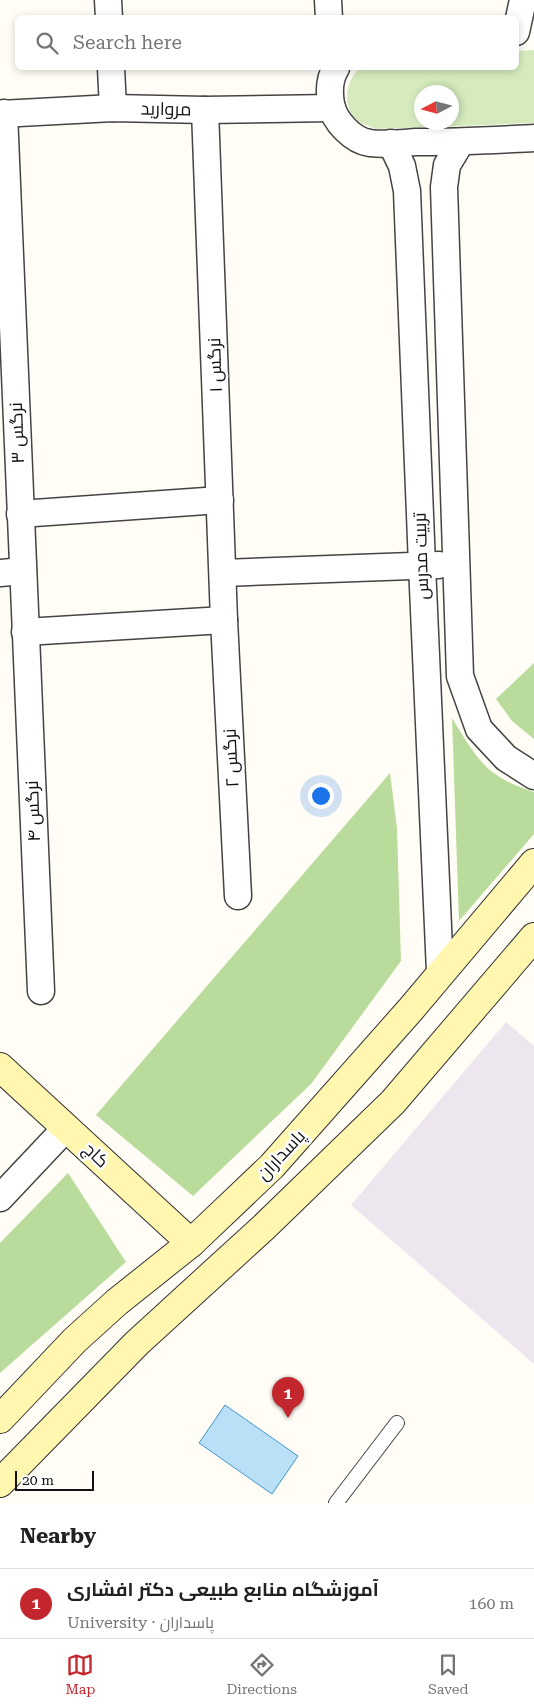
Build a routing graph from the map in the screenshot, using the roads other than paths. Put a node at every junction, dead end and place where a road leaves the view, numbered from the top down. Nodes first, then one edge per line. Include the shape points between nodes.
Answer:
1 (108, 0) edge
2 (328, 0) edge
3 (523, 0) edge
4 (109, 15) edge
5 (330, 15) edge
6 (519, 19) edge
7 (519, 33) edge
8 (534, 33) edge
9 (111, 70) edge
10 (334, 70) edge
11 (113, 108) junction
12 (332, 108) junction
13 (205, 110) junction
14 (2, 113) edge
15 (534, 138) edge
16 (461, 142) junction
17 (391, 143) junction
18 (220, 500) junction
19 (20, 514) junction
20 (456, 564) junction
21 (422, 565) junction
22 (11, 572) edge
23 (222, 574) junction
24 (224, 620) junction
25 (25, 632) junction
26 (534, 776) edge
27 (534, 863) edge
28 (238, 896) dead end
29 (534, 937) edge
30 (440, 972) junction
31 (40, 991) dead end
32 (0, 1067) edge
33 (66, 1128) junction
34 (0, 1198) edge
35 (191, 1243) junction
36 (0, 1419) edge
37 (397, 1423) dead end
38 (0, 1483) edge
39 (336, 1503) edge

1 - 4 street
2 - 5 street
3 - 6 street
7 - 8 street
9 - 11 street
10 - 12 street via 329,90
11 - 13 street, مروارید
11 - 14 street, مروارید
12 - 13 street, مروارید
12 - 17 street via 340,123 353,136 368,143
13 - 18 street, نرگس ۱
14 - 19 street, نرگس ۳
15 - 16 street
16 - 17 street
16 - 20 street, تربیت مدرس via 447,165 444,187
17 - 21 street, تربیت مدرس via 402,166 407,191
18 - 19 street
18 - 23 street, نرگس ۱
19 - 22 street, نرگس ۳
20 - 21 street
20 - 26 street, تربیت مدرس via 460,676 479,729 506,758
21 - 23 street
21 - 30 street, تربیت مدرس
22 - 25 street, نرگس ۳
23 - 24 street, نرگس ۱
24 - 25 street
24 - 28 street, نرگس ۲
25 - 31 street, نرگس ۴
27 - 30 street, پاسداران
29 - 38 street via 393,1102 137,1343
30 - 35 street, پاسداران via 272,1166
32 - 33 street, کاج
33 - 34 street
33 - 35 street, کاج
35 - 36 street, پاسداران via 75,1340
37 - 39 lane

